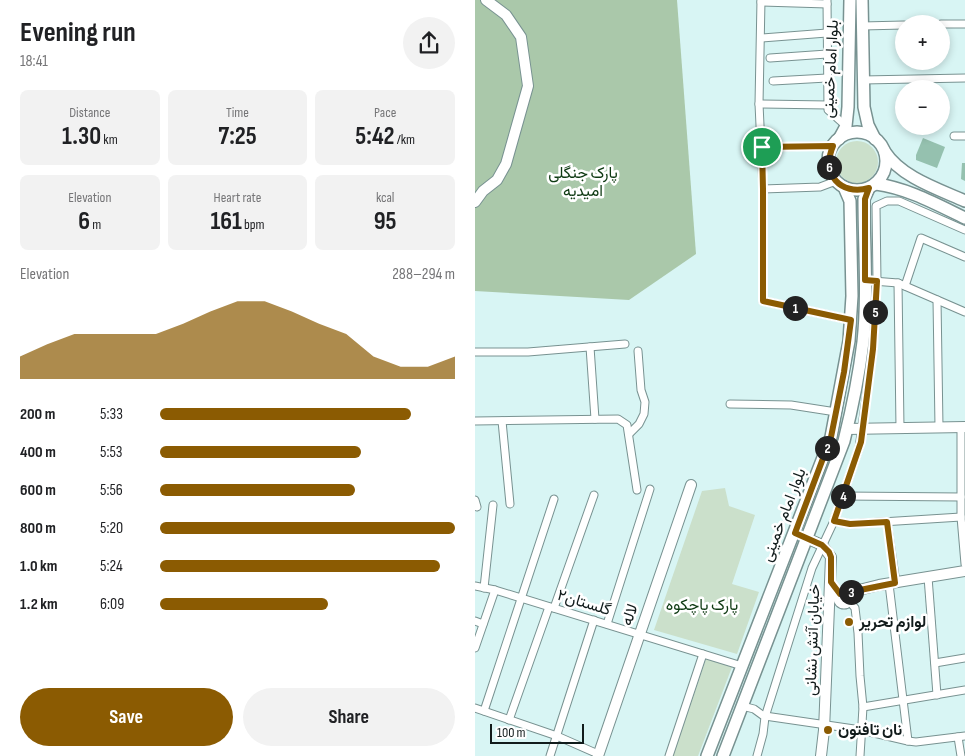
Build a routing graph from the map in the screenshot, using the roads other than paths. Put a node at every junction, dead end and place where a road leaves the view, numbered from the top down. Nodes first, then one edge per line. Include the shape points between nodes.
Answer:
1 (486, 0) edge
2 (850, 0) edge
3 (862, 0) edge
4 (761, 1) edge
5 (827, 2) edge
6 (950, 24) edge
7 (965, 24) edge
8 (895, 25) edge
9 (862, 26) junction
10 (827, 33) junction
11 (761, 38) junction
12 (827, 54) junction
13 (770, 58) dead end
14 (827, 78) junction
15 (965, 78) edge
16 (863, 80) junction
17 (773, 81) dead end
18 (759, 104) junction
19 (828, 105) junction
20 (848, 112) junction
21 (865, 112) junction
22 (845, 126) junction
23 (954, 136) dead end
24 (965, 136) edge
25 (875, 138) junction
26 (836, 142) junction
27 (762, 147) junction
28 (885, 151) junction
29 (910, 175) junction
30 (840, 184) junction
31 (872, 186) junction
32 (763, 189) junction
33 (906, 191) junction
34 (965, 201) edge
35 (475, 202) edge
36 (851, 218) junction
37 (864, 218) junction
38 (965, 218) edge
39 (965, 230) edge
40 (965, 257) edge
41 (871, 281) junction
42 (902, 285) junction
43 (937, 300) junction
44 (965, 312) edge
45 (851, 320) junction
46 (625, 344) dead end
47 (590, 347) junction
48 (638, 351) dead end
49 (475, 352) edge
50 (730, 404) dead end
51 (837, 412) junction
52 (595, 419) junction
53 (475, 421) edge
54 (502, 421) junction
55 (939, 427) junction
56 (963, 427) edge
57 (900, 428) junction
58 (847, 429) junction
59 (862, 429) junction
60 (629, 434) junction
61 (691, 485) dead end
62 (649, 489) dead end
63 (637, 490) dead end
64 (594, 495) dead end
65 (843, 496) junction
66 (961, 497) junction
67 (554, 499) dead end
68 (510, 504) dead end
69 (493, 505) dead end
70 (961, 516) junction
71 (834, 521) junction
72 (887, 522) junction
73 (795, 533) junction
74 (806, 538) junction
75 (822, 545) junction
76 (965, 564) edge
77 (965, 571) edge
78 (928, 578) junction
79 (831, 582) junction
80 (892, 583) junction
81 (475, 586) edge
82 (484, 588) junction
83 (495, 590) junction
84 (844, 597) junction
85 (522, 598) junction
86 (552, 607) junction
87 (830, 611) junction
88 (594, 620) junction
89 (475, 622) edge
90 (483, 624) junction
91 (607, 624) junction
92 (639, 634) junction
93 (475, 648) edge
94 (703, 654) junction
95 (965, 658) edge
96 (935, 664) junction
97 (742, 666) junction
98 (965, 690) edge
99 (937, 695) junction
100 (903, 701) junction
101 (742, 706) junction
102 (863, 707) junction
103 (475, 708) edge
104 (484, 711) junction
105 (765, 716) junction
106 (509, 720) junction
107 (825, 724) junction
108 (861, 730) junction
109 (557, 736) junction
110 (962, 737) edge
111 (908, 741) junction
112 (709, 751) edge
113 (724, 753) edge
114 (598, 755) edge
115 (550, 756) edge
116 (669, 756) edge
117 (757, 756) edge
118 (821, 756) edge
119 (860, 756) edge
120 (961, 756) edge

1 - 35 street via 506,15 521,37 528,86 506,164 497,180
2 - 20 main road, بلوار امام خمینی
3 - 9 main road, بلوار امام خمینی
4 - 5 street
4 - 11 street
5 - 10 street
6 - 7 street
8 - 9 street
9 - 16 main road, بلوار امام خمینی
10 - 11 street
10 - 12 street
11 - 18 street
12 - 13 street
12 - 14 street
14 - 17 street
14 - 19 street
15 - 16 street
16 - 21 main road, بلوار امام خمینی
18 - 19 street
18 - 27 street
19 - 22 street via 828,110
20 - 21 main road via 856,116
20 - 22 main road, بلوار امام خمینی
21 - 25 main road, بلوار امام خمینی via 867,125
22 - 26 main road, بلوار امام خمینی
23 - 24 street
25 - 26 main road via 857,132
25 - 28 main road
26 - 27 street
26 - 30 main road via 828,164
27 - 32 street
28 - 29 main road via 890,161
28 - 31 main road via 885,169
29 - 33 main road via 902,182
29 - 34 main road
30 - 31 main road via 852,190
30 - 32 street
30 - 36 main road, بلوار امام خمینی via 850,201
31 - 33 main road via 890,186
31 - 37 main road, بلوار امام خمینی via 865,199
32 - 45 street via 763,301
33 - 38 main road
36 - 37 main road via 858,214
36 - 45 main road, بلوار امام خمینی
37 - 41 main road, بلوار امام خمینی
39 - 41 street via 899,201 887,201 877,206
40 - 42 street via 921,238
41 - 42 street
41 - 58 main road, بلوار امام خمینی
41 - 59 street via 873,349
42 - 43 street
42 - 57 street
43 - 44 street
43 - 55 street
45 - 51 main road, بلوار امام خمینی
46 - 47 street
47 - 49 street
47 - 52 street
48 - 60 street via 644,414
50 - 51 street via 791,405
51 - 73 main road, بلوار امام خمینی
52 - 54 street
52 - 60 street via 618,419 627,425
53 - 54 street
54 - 68 street
55 - 56 street
55 - 57 street
56 - 66 street
57 - 59 street
58 - 59 street
58 - 74 main road, بلوار امام خمینی
59 - 65 street
60 - 63 street
61 - 92 street, لاله
62 - 91 street
64 - 86 street
65 - 66 street
65 - 71 street
66 - 70 street
67 - 85 street
69 - 82 street
70 - 72 street
70 - 76 street
71 - 72 street via 850,524
71 - 75 street
72 - 80 street
73 - 74 main road
73 - 97 main road, بلوار امام خمینی
74 - 75 street
74 - 101 main road, بلوار امام خمینی
75 - 79 street, خیابان آتش نشانی via 831,557
75 - 105 street
77 - 78 street
78 - 80 street
78 - 96 street
79 - 84 street
79 - 87 street, خیابان آتش نشانی
80 - 84 street
80 - 100 street
81 - 82 street, گلستان۲
82 - 83 street, گلستان۲
83 - 85 street, گلستان۲
83 - 90 street
84 - 87 street
84 - 102 street via 855,608
85 - 86 street, گلستان۲
85 - 104 street
86 - 88 street, گلستان۲
86 - 106 street
87 - 107 street, خیابان آتش نشانی
88 - 91 street, گلستان۲
88 - 109 street
89 - 90 street
90 - 93 street
91 - 92 street, گلستان۲
92 - 94 street, گلستان۲
92 - 114 street, لاله
94 - 97 street, گلستان۲
94 - 116 street
95 - 96 street
96 - 99 street
97 - 112 main road, بلوار امام خمینی
98 - 99 street
99 - 100 street
100 - 102 street
100 - 111 street
101 - 105 street
101 - 113 main road, بلوار امام خمینی
102 - 108 street
103 - 104 street
104 - 106 street
105 - 107 street
105 - 117 street
106 - 109 street
107 - 108 street
107 - 118 street, خیابان آتش نشانی
108 - 111 street
108 - 119 street
109 - 114 street
109 - 115 street
110 - 111 street
110 - 120 street
112 - 113 main road

